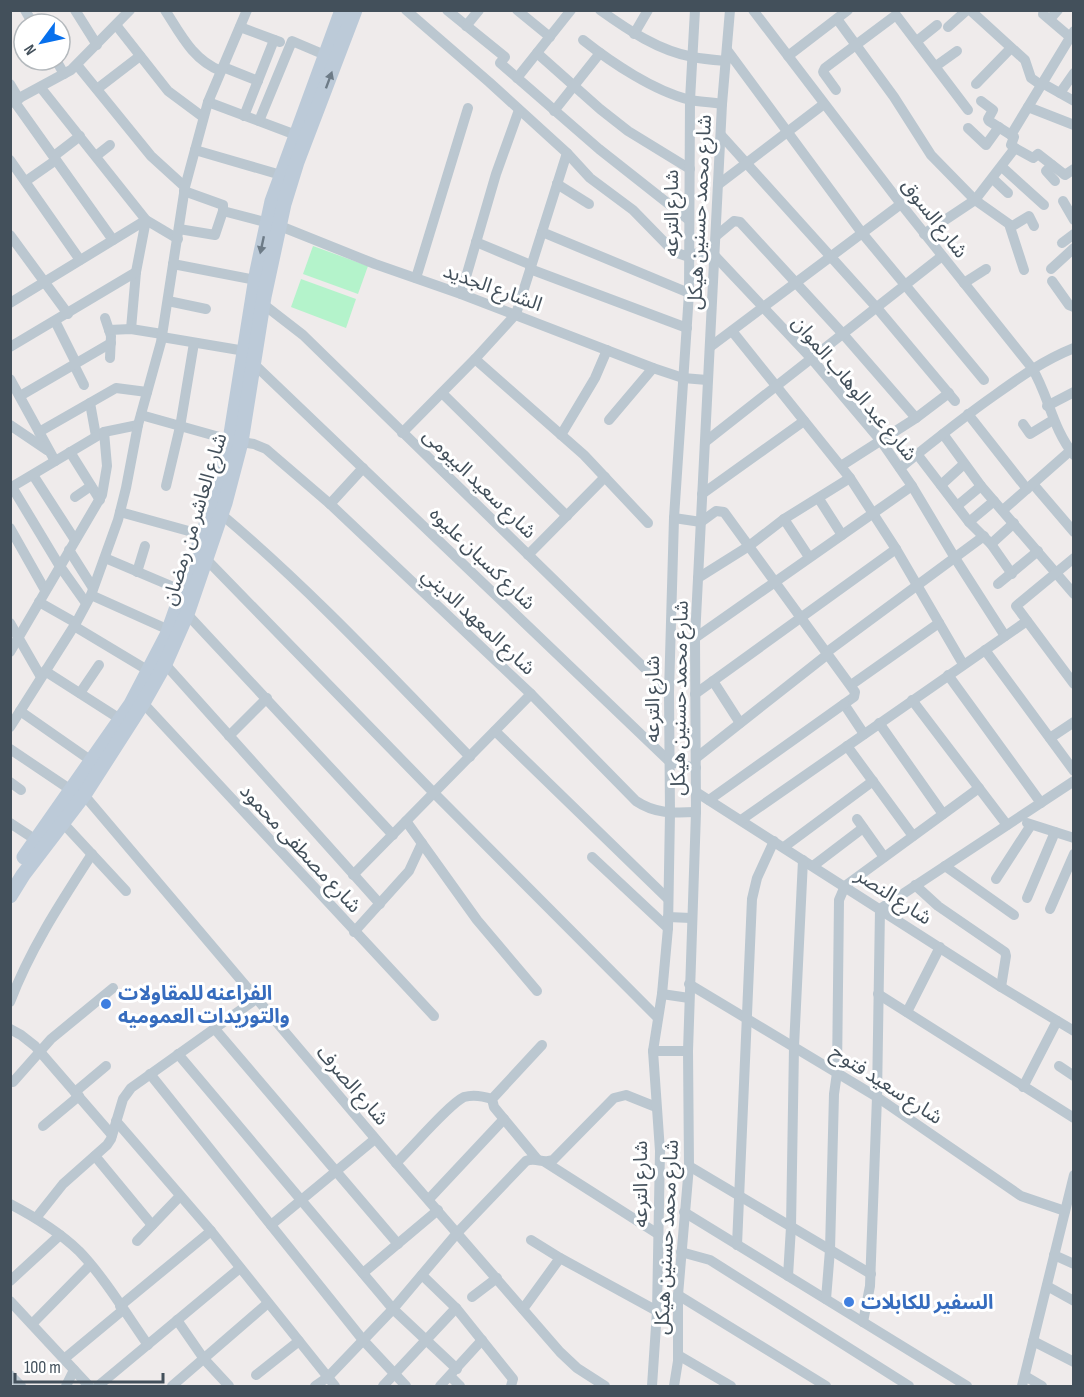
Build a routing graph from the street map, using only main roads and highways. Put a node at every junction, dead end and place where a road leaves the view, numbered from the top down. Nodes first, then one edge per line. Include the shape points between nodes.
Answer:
1 (342, 10) edge
2 (355, 10) edge
3 (338, 38) junction
4 (273, 224) junction
5 (249, 357) junction
6 (235, 441) junction
7 (96, 764) junction
8 (78, 792) junction
9 (10, 877) edge
10 (10, 896) edge

1 - 3 main road, شارع العاشر من رمضان
2 - 3 main road, شارع العاشر من رمضان
4 -> 3 main road, شارع العاشر من رمضان
3 - 4 main road, شارع العاشر من رمضان via 325,55 281,175
4 - 5 main road, شارع العاشر من رمضان via 263,304
4 -> 5 main road, شارع العاشر من رمضان via 256,280
5 - 6 main road, شارع العاشر من رمضان
6 - 7 main road, شارع العاشر من رمضان via 169,630
6 - 7 main road, شارع العاشر من رمضان via 221,514 187,614 143,703
7 - 8 main road, شارع العاشر من رمضان
8 - 9 main road, شارع العاشر من رمضان
8 - 10 main road, شارع العاشر من رمضان via 62,822

